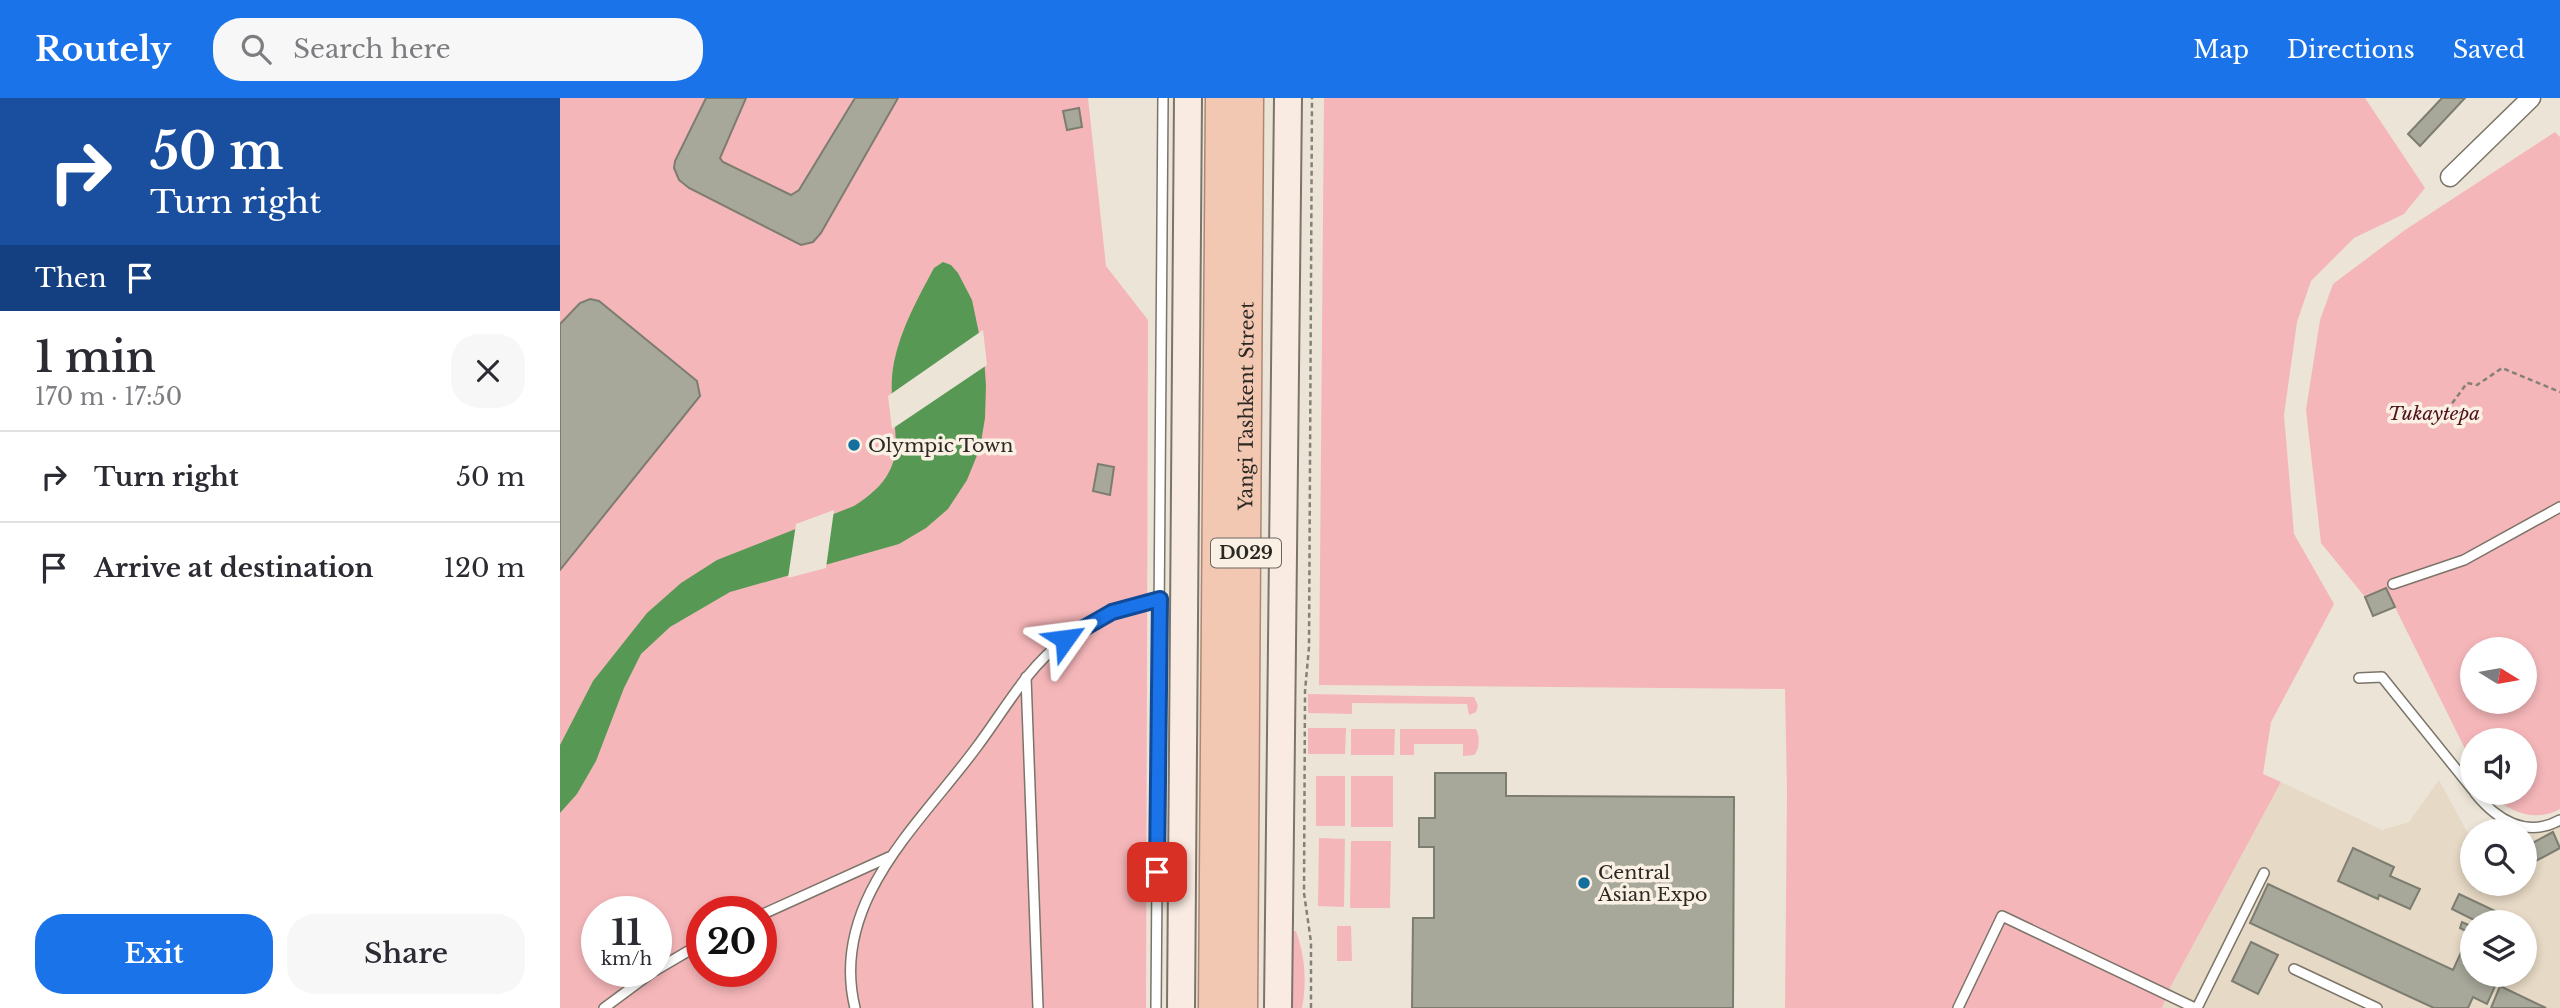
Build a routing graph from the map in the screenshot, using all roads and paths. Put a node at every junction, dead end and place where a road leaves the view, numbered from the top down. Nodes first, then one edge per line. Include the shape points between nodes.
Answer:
1 (1163, 98) edge
2 (1188, 98) edge
3 (1221, 98) edge
4 (1248, 98) edge
5 (1288, 98) edge
6 (1312, 98) edge
7 (2531, 98) edge
8 (2450, 177) dead end
9 (2560, 391) edge
10 (2434, 421) dead end
11 (2560, 507) edge
12 (2393, 584) dead end
13 (1160, 599) junction
14 (1026, 677) junction
15 (2359, 678) dead end
16 (2460, 774) edge
17 (2488, 805) edge
18 (2560, 820) edge
19 (891, 856) junction
20 (2264, 873) dead end
21 (777, 908) edge
22 (2294, 969) dead end
23 (632, 987) edge
24 (604, 1008) edge
25 (855, 1008) edge
26 (1038, 1008) edge
27 (1156, 1008) edge
28 (1181, 1008) edge
29 (1214, 1008) edge
30 (1242, 1008) edge
31 (1278, 1008) edge
32 (1311, 1008) edge
33 (1958, 1008) edge
34 (2196, 1008) edge
35 (2377, 1008) edge

1 - 13 lane
2 - 28 main road
3 - 29 highway, Yangi Tashkent Street / D029
4 - 30 highway, Yangi Tashkent Street / D029
5 - 31 main road
6 - 32 path via 1304,893 1311,942
7 - 8 street
9 - 10 path via 2502,368 2477,385 2467,383
11 - 12 lane via 2464,560
13 - 14 lane via 1112,612 1078,630
13 - 27 lane
14 - 19 lane
14 - 26 lane
15 - 16 lane via 2382,677
17 - 18 lane via 2504,821 2527,828
19 - 21 lane
19 - 25 lane via 855,933 850,976
20 - 34 lane
22 - 35 lane
23 - 24 lane
33 - 34 lane via 2002,916

